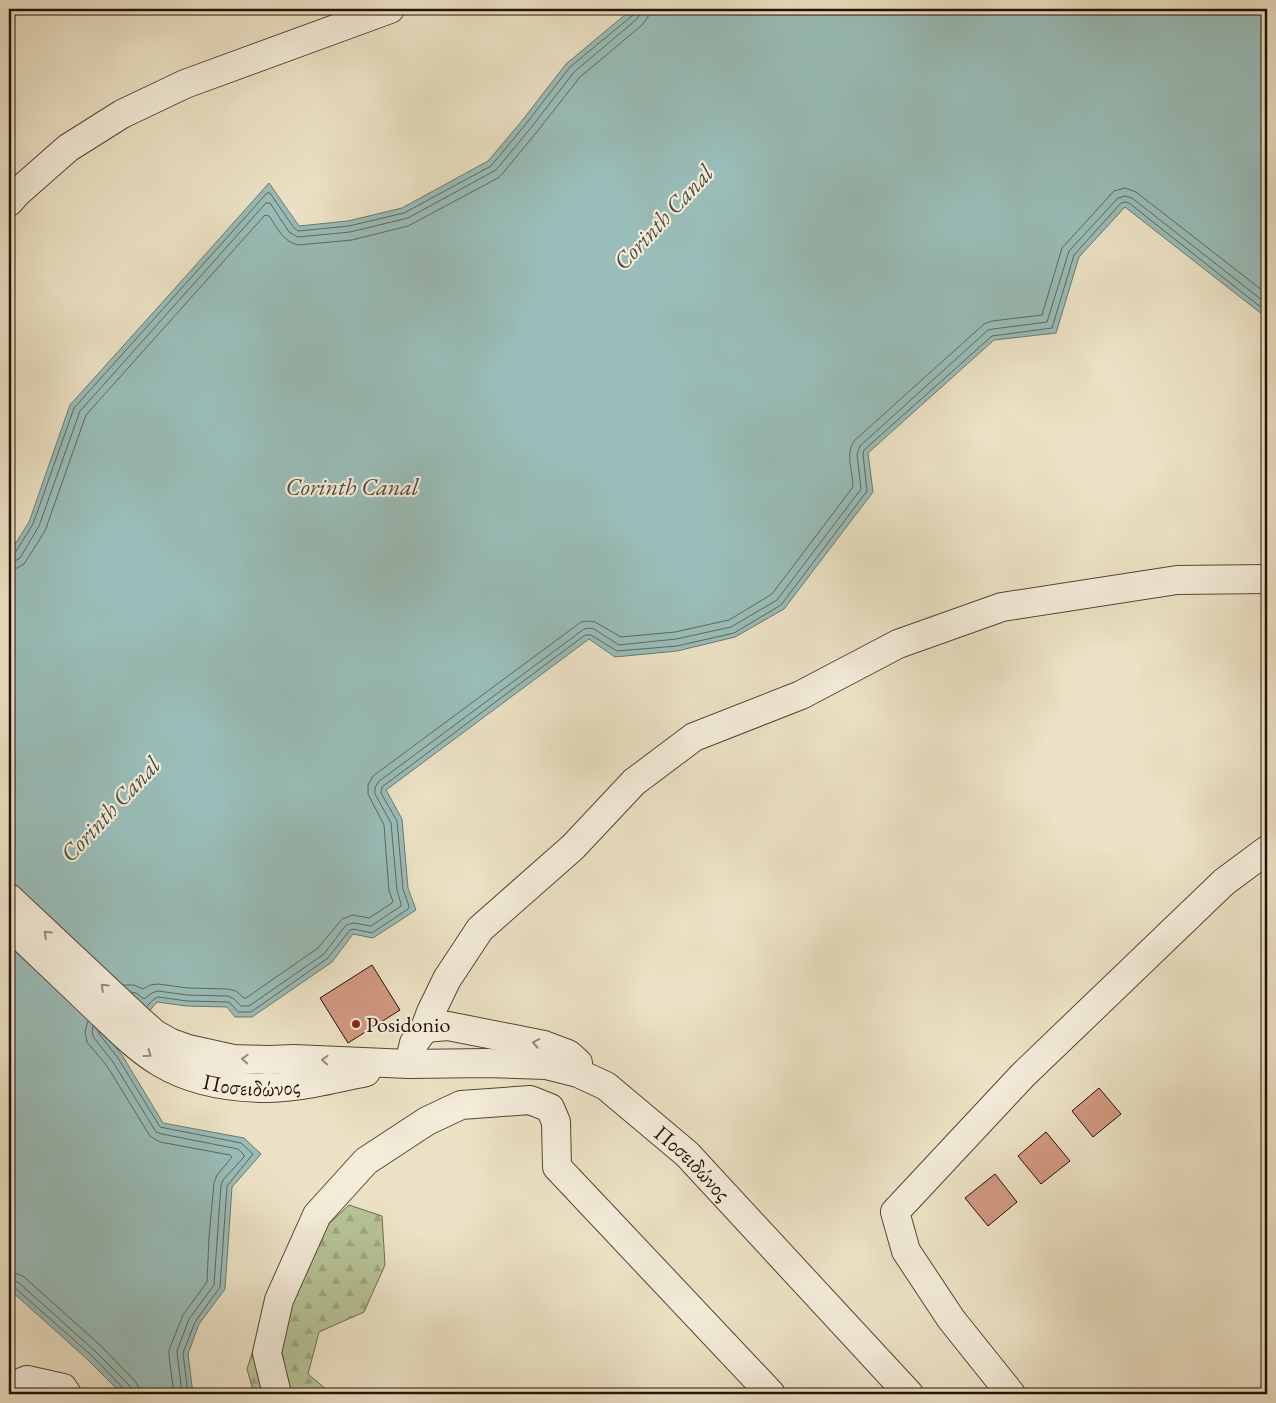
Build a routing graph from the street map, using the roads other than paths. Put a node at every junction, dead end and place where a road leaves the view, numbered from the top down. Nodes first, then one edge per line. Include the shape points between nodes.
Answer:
1 (390, 9) edge
2 (9, 202) edge
3 (1267, 579) edge
4 (1267, 850) edge
5 (9, 898) edge
6 (9, 925) edge
7 (118, 1015) junction
8 (425, 1028) junction
9 (409, 1064) junction
10 (606, 1086) junction
11 (9, 1387) edge
12 (67, 1394) edge
13 (277, 1394) edge
14 (771, 1394) edge
15 (909, 1394) edge
16 (1011, 1394) edge

1 - 2 street via 185,84 122,114 68,148
3 - 8 street via 1177,580 1002,607 898,644 801,695 694,737 634,782 573,847 480,929 447,978
4 - 16 street via 1224,882 1022,1075 895,1212 906,1251 951,1319
7 -> 5 street
6 - 7 street
7 - 9 street, Ποσειδώνος via 170,1043 211,1055 252,1060
8 - 9 street via 414,1043
10 -> 8 street via 568,1054 544,1044 448,1026
9 - 10 street, Ποσειδώνος via 546,1065 578,1073
10 - 15 street, Ποσειδώνος via 687,1154
11 - 12 street via 27,1380 63,1388
13 - 14 street via 267,1353 277,1308 317,1215 366,1161 427,1121 461,1105 530,1100 550,1108 556,1122 557,1167

